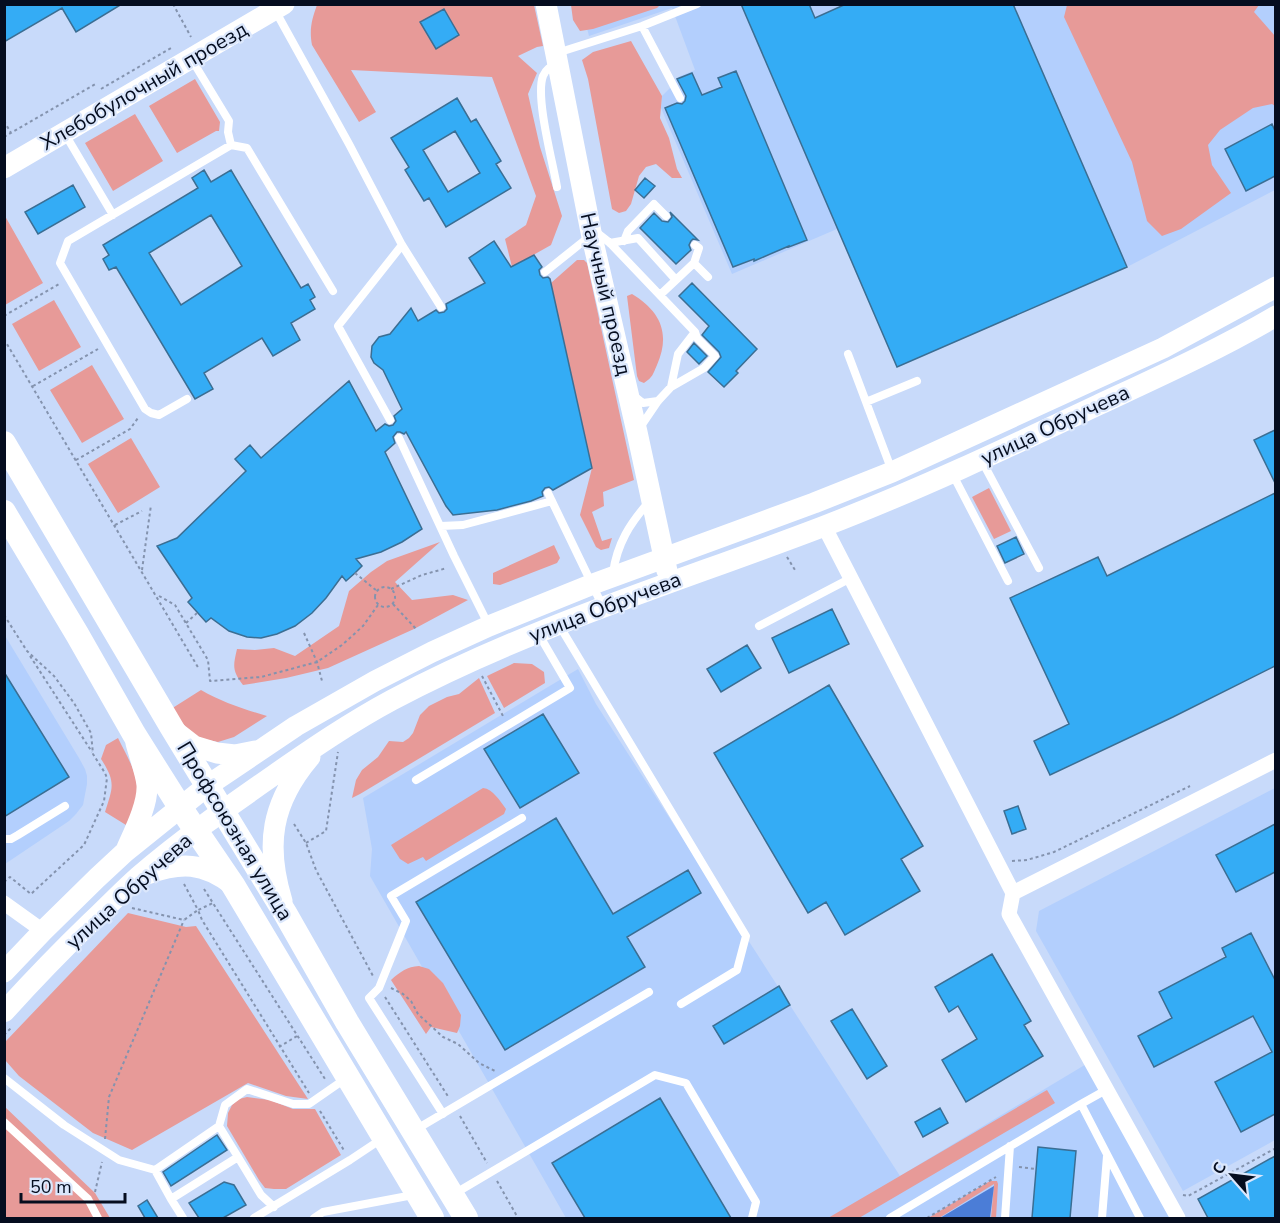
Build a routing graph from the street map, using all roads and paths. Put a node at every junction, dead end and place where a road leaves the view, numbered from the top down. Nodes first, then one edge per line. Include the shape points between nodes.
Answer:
1 (173, 4) edge
2 (546, 4) edge
3 (697, 4) edge
4 (279, 7) edge
5 (642, 26) junction
6 (191, 37) dead end
7 (171, 48) dead end
8 (192, 58) junction
9 (556, 58) junction
10 (97, 82) dead end
11 (101, 89) dead end
12 (680, 98) dead end
13 (4, 121) edge
14 (11, 133) junction
15 (64, 133) junction
16 (4, 137) edge
17 (231, 145) junction
18 (4, 168) edge
19 (557, 187) dead end
20 (113, 215) junction
21 (666, 216) dead end
22 (597, 236) junction
23 (624, 240) junction
24 (402, 245) junction
25 (695, 245) dead end
26 (694, 263) junction
27 (545, 272) dead end
28 (708, 277) dead end
29 (69, 278) junction
30 (676, 280) junction
31 (1275, 287) edge
32 (333, 291) dead end
33 (660, 295) junction
34 (441, 307) dead end
35 (4, 316) edge
36 (1275, 316) edge
37 (1275, 326) edge
38 (1251, 331) junction
39 (695, 332) junction
40 (4, 339) edge
41 (107, 343) junction
42 (848, 354) dead end
43 (917, 381) dead end
44 (33, 386) junction
45 (626, 387) junction
46 (671, 387) junction
47 (187, 399) dead end
48 (658, 401) junction
49 (866, 402) junction
50 (145, 409) junction
51 (390, 420) dead end
52 (637, 432) junction
53 (399, 438) dead end
54 (4, 443) edge
55 (76, 460) junction
56 (981, 460) junction
57 (892, 472) junction
58 (952, 473) junction
59 (652, 498) junction
60 (151, 505) dead end
61 (142, 511) dead end
62 (4, 512) edge
63 (115, 525) junction
64 (441, 526) junction
65 (824, 526) junction
66 (785, 554) dead end
67 (663, 559) junction
68 (458, 565) junction
69 (1039, 568) dead end
70 (142, 570) junction
71 (795, 570) dead end
72 (355, 573) dead end
73 (851, 578) junction
74 (603, 581) junction
75 (1008, 581) dead end
76 (670, 583) junction
77 (391, 589) junction
78 (377, 591) junction
79 (156, 594) junction
80 (393, 604) junction
81 (378, 605) junction
82 (603, 608) junction
83 (197, 612) dead end
84 (4, 615) edge
85 (186, 623) junction
86 (559, 624) junction
87 (489, 626) junction
88 (759, 626) dead end
89 (417, 630) dead end
90 (538, 632) junction
91 (304, 633) dead end
92 (27, 651) junction
93 (317, 662) junction
94 (199, 669) dead end
95 (479, 670) dead end
96 (322, 681) dead end
97 (508, 725) junction
98 (172, 728) junction
99 (134, 734) junction
100 (333, 741) junction
101 (261, 749) junction
102 (93, 754) junction
103 (1275, 760) edge
104 (416, 780) dead end
105 (1191, 785) dead end
106 (207, 786) junction
107 (66, 806) dead end
108 (180, 807) junction
109 (223, 811) junction
110 (522, 818) dead end
111 (196, 830) junction
112 (302, 837) dead end
113 (4, 839) edge
114 (306, 843) junction
115 (125, 852) junction
116 (1012, 861) dead end
117 (180, 876) dead end
118 (138, 877) junction
119 (4, 882) edge
120 (233, 885) junction
121 (203, 888) dead end
122 (1013, 893) junction
123 (4, 903) edge
124 (213, 903) junction
125 (127, 906) dead end
126 (198, 910) junction
127 (285, 913) junction
128 (184, 920) junction
129 (43, 931) junction
130 (4, 972) edge
131 (380, 986) junction
132 (649, 992) dead end
133 (681, 1004) dead end
134 (9, 1019) edge
135 (4, 1035) edge
136 (297, 1036) junction
137 (279, 1047) junction
138 (507, 1076) junction
139 (4, 1078) edge
140 (340, 1083) junction
141 (1106, 1090) junction
142 (314, 1102) junction
143 (1081, 1104) junction
144 (455, 1107) junction
145 (443, 1114) junction
146 (4, 1122) edge
147 (219, 1126) junction
148 (414, 1131) junction
149 (384, 1137) junction
150 (1010, 1146) junction
151 (1275, 1148) edge
152 (104, 1151) junction
153 (1107, 1155) junction
154 (238, 1157) junction
155 (350, 1160) junction
156 (1008, 1169) junction
157 (1036, 1169) dead end
158 (155, 1170) junction
159 (492, 1172) junction
160 (95, 1193) dead end
161 (417, 1194) junction
162 (452, 1195) junction
163 (1180, 1195) dead end
164 (171, 1198) junction
165 (274, 1207) junction
166 (98, 1218) edge
167 (183, 1218) edge
168 (254, 1218) edge
169 (314, 1218) edge
170 (432, 1218) edge
171 (466, 1218) edge
172 (518, 1218) edge
173 (752, 1218) edge
174 (890, 1218) edge
175 (927, 1218) edge
176 (1005, 1218) edge
177 (1102, 1218) edge
178 (1140, 1218) edge
179 (1178, 1218) edge

1 - 6 path
2 - 9 main road, Научный проезд
3 - 5 lane
4 - 8 main road, Хлебобулочный проезд
4 - 24 lane
5 - 9 lane
5 - 12 lane
7 - 11 path
8 - 15 main road, Хлебобулочный проезд
8 - 17 lane via 229,121
9 - 19 lane via 542,77 541,89
9 - 22 main road, Научный проезд
10 - 14 path
13 - 14 path
14 - 16 path
15 - 18 main road, Хлебобулочный проезд
15 - 20 lane
17 - 20 lane
17 - 32 lane via 247,148
20 - 29 lane via 68,242 60,263
21 - 23 lane via 654,204
22 - 23 lane
22 - 27 lane via 585,240
22 - 33 lane
22 - 45 main road, Научный проезд
23 - 30 lane via 638,238
24 - 34 lane
24 - 51 lane via 338,326
25 - 26 lane via 699,248
26 - 28 lane
26 - 30 lane
29 - 35 path
29 - 41 lane
30 - 33 lane
31 - 57 main road, улица Обручева via 1163,348
33 - 39 lane
36 - 38 main road, улица Обручева
37 - 38 lane
38 - 56 main road, улица Обручева
39 - 46 lane via 678,354
39 - 46 lane via 715,356 704,368
40 - 44 path
41 - 44 path
41 - 50 lane
42 - 49 lane
43 - 49 lane
44 - 55 path
45 - 48 lane via 643,403
45 - 52 main road, Научный проезд
46 - 48 lane
47 - 50 lane via 159,416
48 - 52 lane
49 - 57 lane
50 - 55 path via 130,429
52 - 59 main road, Научный проезд
53 - 64 lane
54 - 98 main road, Профсоюзная улица
55 - 63 path
56 - 58 main road, улица Обручева
56 - 69 lane
57 - 67 main road, улица Обручева
58 - 65 main road, улица Обручева
58 - 75 lane
59 - 67 main road, Научный проезд
59 - 74 lane via 634,517
60 - 70 path
61 - 63 path
62 - 99 main road, Профсоюзная улица
63 - 70 path
64 - 68 lane
64 - 74 lane via 463,525 550,497
65 - 73 street
65 - 76 main road, улица Обручева
66 - 71 path
67 - 74 main road, улица Обручева
67 - 76 main road, Научный проезд
68 - 77 path
68 - 87 lane
70 - 79 path
72 - 78 path
73 - 88 lane
73 - 122 street
74 - 82 lane
74 - 87 main road, улица Обручева
76 - 82 main road, улица Обручева
77 - 78 path
77 - 80 path via 395,596
78 - 81 path
79 - 85 path via 175,605
79 - 94 path
80 - 81 path
80 - 89 path
81 - 93 path via 363,626
82 - 86 main road, улица Обручева
83 - 85 path
84 - 92 path
85 - 93 path via 208,660 210,681 261,677
86 - 90 main road, улица Обручева
86 - 133 lane via 746,936 737,970
87 - 101 main road, улица Обручева via 375,681
90 - 97 lane via 570,688
90 - 100 main road, улица Обручева via 391,701
91 - 93 path
92 - 102 path
92 - 102 path via 54,676 74,703 91,733
93 - 96 path
95 - 97 path
97 - 104 lane
98 - 101 main road via 194,746 217,753 235,755
98 - 106 main road, Профсоюзная улица
99 - 108 main road, Профсоюзная улица
99 - 115 main road via 147,785 138,823
100 - 109 main road, улица Обручева
100 - 114 path via 326,831
100 - 127 main road via 302,767 279,808 272,856
101 - 106 main road, улица Обручева
102 - 119 path via 105,773 106,787 104,801 84,845 31,894 10,877
103 - 122 street
105 - 116 path via 1053,852
106 - 108 main road, улица Обручева
106 - 109 main road, Профсоюзная улица
107 - 113 lane via 11,839
108 - 111 main road, Профсоюзная улица
108 - 115 main road, улица Обручева
109 - 111 main road, улица Обручева
109 - 127 main road, Профсоюзная улица
110 - 131 lane via 391,896 406,921
111 - 118 main road, улица Обручева
111 - 120 main road, Профсоюзная улица
112 - 114 path
114 - 131 path via 316,870
115 - 129 main road, улица Обручева
117 - 126 path
118 - 120 main road via 186,865 219,874
118 - 134 main road, улица Обручева via 62,951
120 - 140 main road, Профсоюзная улица
121 - 124 path
122 - 141 street via 1008,914
123 - 129 street
124 - 126 path
124 - 136 path
125 - 128 path
126 - 128 path
126 - 137 path
127 - 148 main road, Профсоюзная улица
128 - 152 path via 109,1098
129 - 130 main road, улица Обручева
131 - 138 path via 403,994 443,1037 458,1044 479,1063
131 - 144 path
131 - 145 lane via 369,998
132 - 138 lane
134 - 135 path
136 - 137 path
136 - 140 path
137 - 142 path
138 - 144 lane
139 - 152 lane
140 - 142 lane
140 - 149 main road, Профсоюзная улица
141 - 143 lane
141 - 179 street
142 - 147 lane via 293,1104 247,1089 225,1105
142 - 155 path
143 - 150 lane
143 - 153 lane
144 - 145 lane
144 - 159 path
145 - 148 lane
146 - 166 lane via 88,1199
147 - 154 lane
147 - 158 lane
148 - 162 main road, Профсоюзная улица
149 - 155 lane
149 - 161 main road, Профсоюзная улица
150 - 156 lane
150 - 174 lane
151 - 163 path via 1188,1196
152 - 158 lane via 119,1160
152 - 160 path
153 - 177 lane
153 - 178 lane
154 - 164 lane
154 - 165 lane via 261,1195
155 - 165 lane
156 - 157 path
156 - 175 path
156 - 176 lane
158 - 164 lane
159 - 162 lane
159 - 172 path
159 - 173 lane via 655,1075 686,1083 756,1202
161 - 169 lane via 323,1212
161 - 170 main road, Профсоюзная улица
162 - 171 main road, Профсоюзная улица
164 - 167 lane
165 - 168 lane

